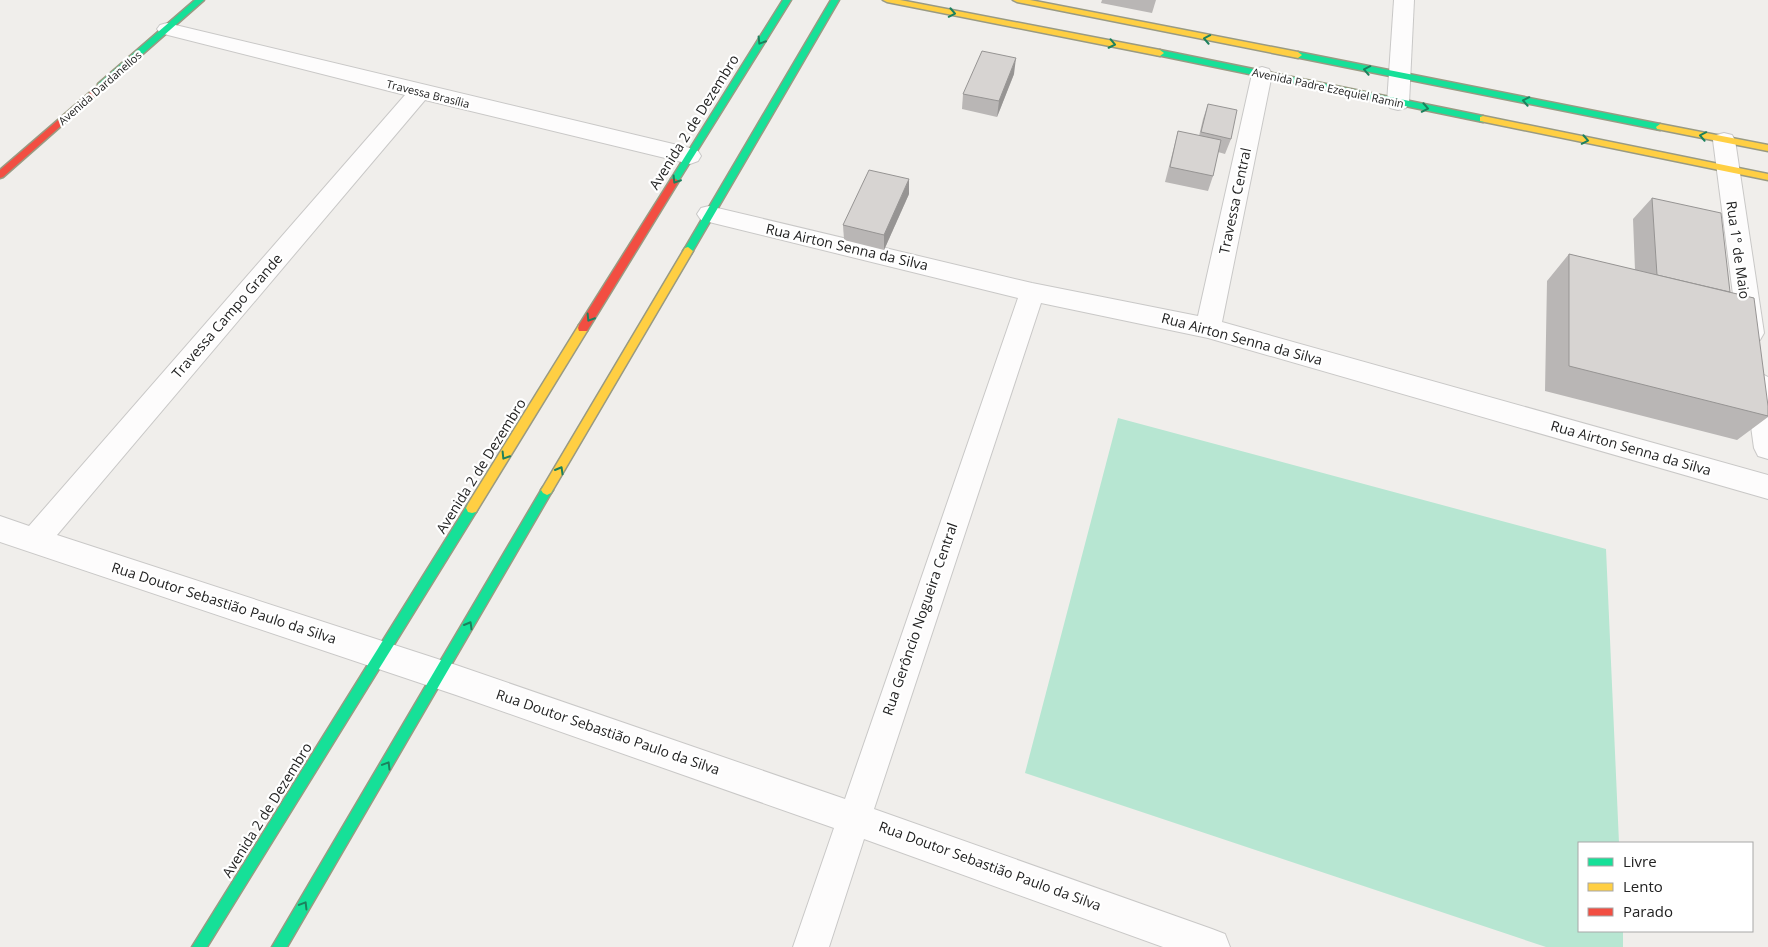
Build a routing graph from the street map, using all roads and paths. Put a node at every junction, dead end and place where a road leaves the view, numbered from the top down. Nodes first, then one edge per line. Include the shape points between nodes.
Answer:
1 (200, 0) edge
2 (787, 0) edge
3 (835, 0) edge
4 (887, 0) edge
5 (1017, 0) edge
6 (1404, 0) edge
7 (167, 29) junction
8 (1262, 74) junction
9 (1399, 77) junction
10 (420, 92) junction
11 (1398, 103) junction
12 (1724, 140) junction
13 (1768, 148) edge
14 (690, 156) junction
15 (1726, 168) junction
16 (0, 175) edge
17 (1768, 177) edge
18 (709, 214) junction
19 (1032, 292) junction
20 (1208, 328) junction
21 (1768, 448) edge
22 (1768, 488) edge
23 (0, 529) edge
24 (35, 540) junction
25 (382, 655) junction
26 (440, 675) junction
27 (853, 816) junction
28 (199, 947) edge
29 (279, 947) edge
30 (811, 947) edge
31 (1212, 947) edge

1 - 7 street, Avenida Dardanellos
2 -> 14 street, Avenida 2 de Dezembro
3 - 18 street
4 -> 8 street, Avenida Padre Ezequiel Ramin
9 -> 5 street, Avenida Padre Ezequiel Ramin
6 - 9 street
7 - 10 street, Travessa Brasília
7 - 16 street, Avenida Dardanellos
8 - 11 street, Avenida Padre Ezequiel Ramin
8 - 20 street, Travessa Central
9 - 11 street
12 -> 9 street, Avenida Padre Ezequiel Ramin
10 - 14 street, Travessa Brasília
10 - 24 street, Travessa Campo Grande
11 -> 15 street, Avenida Padre Ezequiel Ramin
12 - 13 street, Avenida Padre Ezequiel Ramin
12 - 15 street, Rua 1° de Maio
14 -> 25 street, Avenida 2 de Dezembro
15 - 17 street, Avenida Padre Ezequiel Ramin
15 - 21 street, Rua 1° de Maio
18 - 19 street, Rua Airton Senna da Silva
26 -> 18 street
19 - 20 street, Rua Airton Senna da Silva
19 - 27 street, Rua Gerôncio Nogueira Central
20 - 22 street, Rua Airton Senna da Silva
23 - 24 street, Rua Doutor Sebastião Paulo da Silva
24 - 25 street, Rua Doutor Sebastião Paulo da Silva
25 - 26 street, Rua Doutor Sebastião Paulo da Silva
25 - 28 street, Avenida 2 de Dezembro
26 - 27 street, Rua Doutor Sebastião Paulo da Silva
29 -> 26 street
27 - 30 street, Rua Gerôncio Nogueira Central
27 - 31 street, Rua Doutor Sebastião Paulo da Silva

